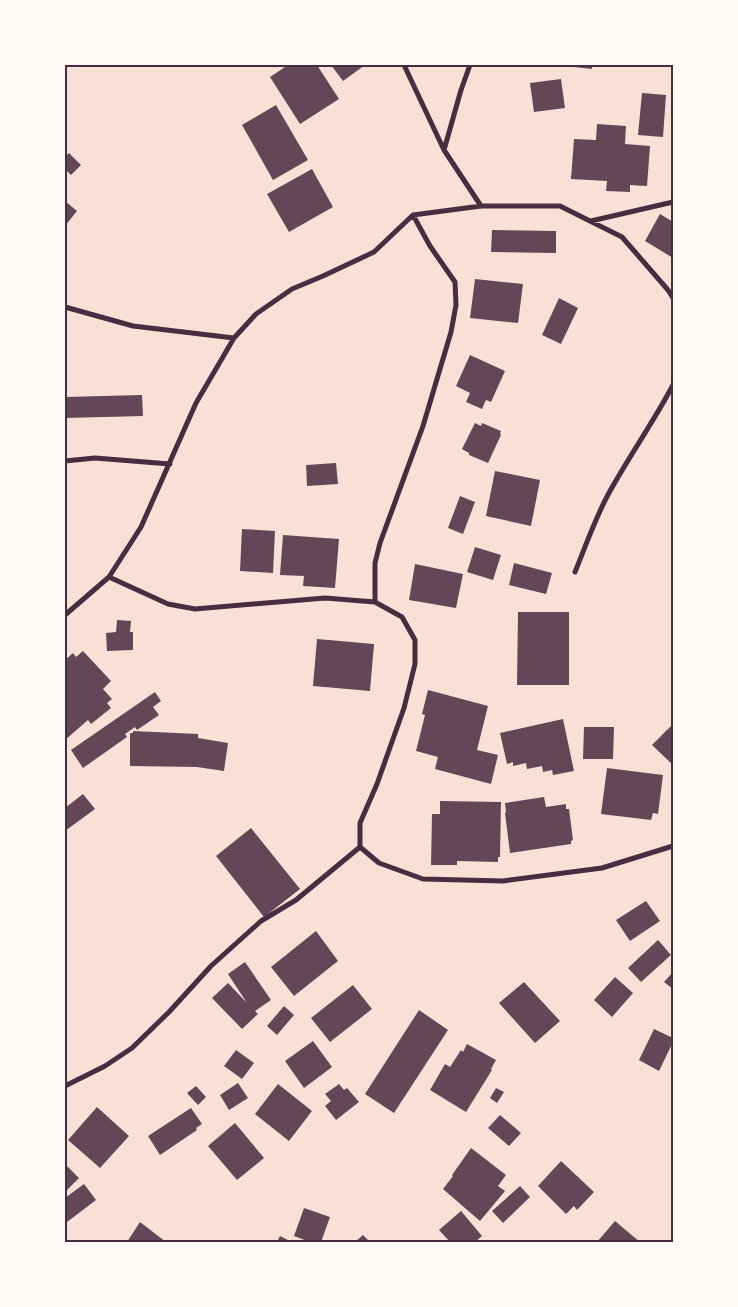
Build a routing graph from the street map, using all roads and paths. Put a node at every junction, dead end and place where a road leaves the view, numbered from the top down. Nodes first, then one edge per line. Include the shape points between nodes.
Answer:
1 (404, 65) edge
2 (470, 65) edge
3 (444, 150) junction
4 (673, 202) edge
5 (481, 206) junction
6 (413, 215) junction
7 (590, 221) junction
8 (673, 298) edge
9 (65, 307) edge
10 (234, 338) junction
11 (673, 385) edge
12 (65, 460) edge
13 (170, 464) junction
14 (575, 572) dead end
15 (108, 577) junction
16 (374, 602) junction
17 (65, 615) edge
18 (673, 846) edge
19 (360, 848) junction
20 (65, 1086) edge

1 - 3 street
2 - 3 street
3 - 5 street
4 - 7 street
5 - 6 street
5 - 7 street via 560,206
6 - 10 street via 374,252 292,289 256,314
6 - 16 street via 455,282 456,305 452,332 423,426 380,543 375,563
7 - 8 street via 622,237
9 - 10 street via 133,326
10 - 13 street via 196,403
11 - 14 street via 610,491
12 - 13 street via 95,458
13 - 15 street via 141,527
15 - 16 street via 168,604 195,609 325,598
15 - 17 street
16 - 19 street via 402,617 415,640 415,664 404,708 360,822
18 - 19 street via 602,868 503,881 423,879 379,863
19 - 20 street via 296,900 261,921 211,966 132,1048

